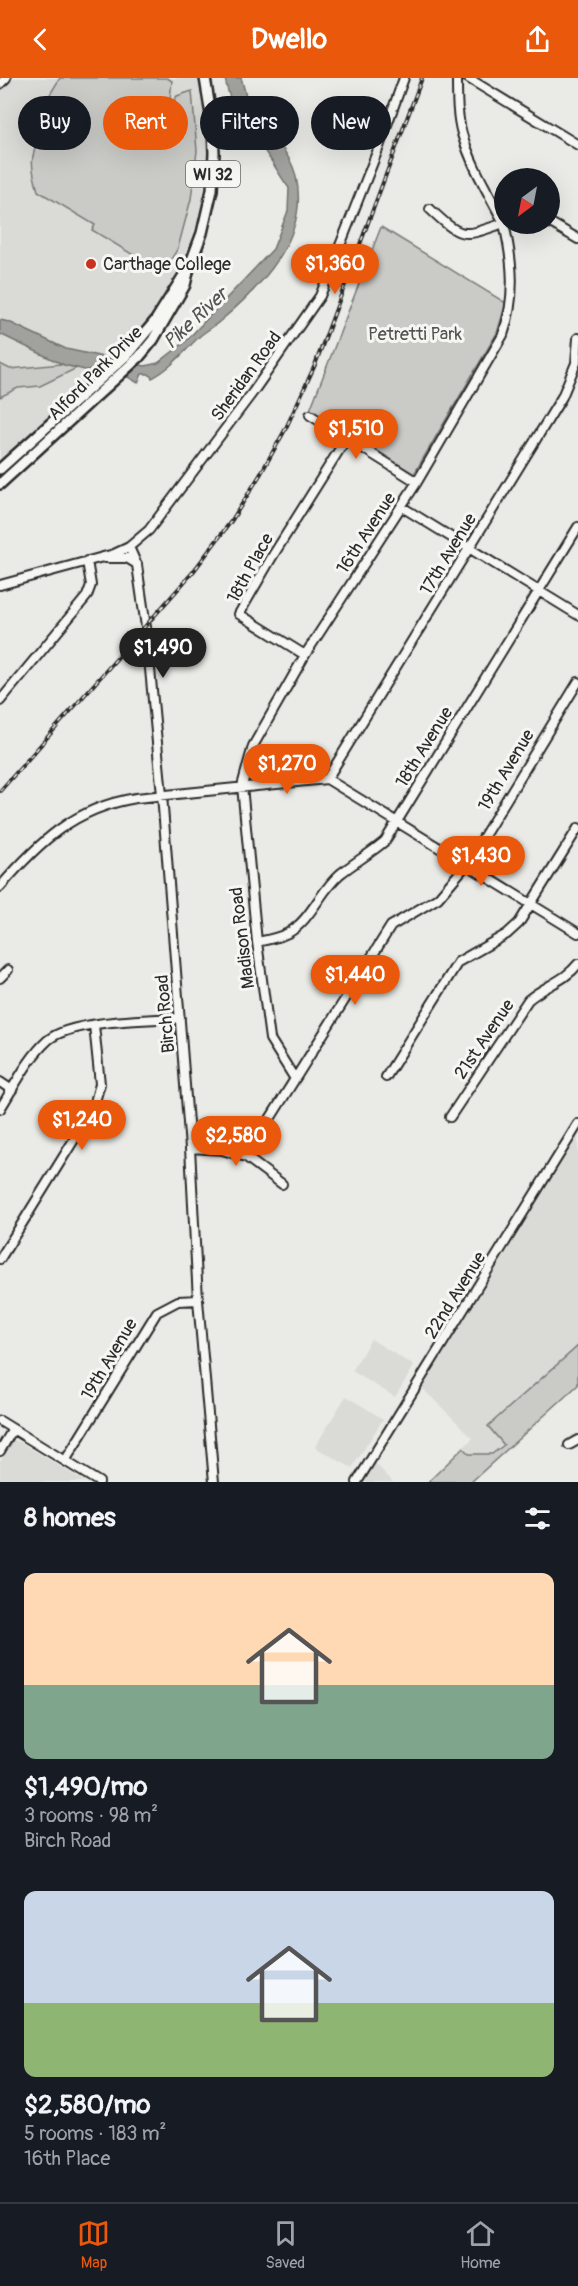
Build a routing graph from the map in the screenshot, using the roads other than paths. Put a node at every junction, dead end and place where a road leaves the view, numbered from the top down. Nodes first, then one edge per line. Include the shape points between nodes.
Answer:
1 (6, 78) edge
2 (205, 78) edge
3 (404, 78) edge
4 (457, 78) edge
5 (468, 78) edge
6 (0, 84) edge
7 (578, 146) edge
8 (494, 204) edge
9 (430, 209) dead end
10 (494, 226) edge
11 (560, 228) edge
12 (506, 234) edge
13 (578, 239) edge
14 (189, 268) junction
15 (578, 338) edge
16 (310, 415) dead end
17 (346, 439) junction
18 (0, 468) edge
19 (417, 482) junction
20 (0, 484) edge
21 (402, 507) junction
22 (578, 527) edge
23 (129, 547) junction
24 (470, 547) junction
25 (101, 558) junction
26 (87, 561) junction
27 (137, 565) junction
28 (0, 585) edge
29 (540, 591) junction
30 (578, 615) edge
31 (305, 655) junction
32 (578, 682) edge
33 (0, 701) edge
34 (327, 779) junction
35 (242, 786) junction
36 (162, 795) junction
37 (397, 820) junction
38 (578, 828) edge
39 (467, 864) junction
40 (0, 887) edge
41 (531, 904) junction
42 (578, 933) edge
43 (257, 942) junction
44 (578, 964) edge
45 (8, 970) dead end
46 (0, 978) edge
47 (180, 1018) junction
48 (94, 1025) junction
49 (386, 1077) dead end
50 (295, 1079) junction
51 (0, 1083) edge
52 (12, 1090) junction
53 (0, 1109) edge
54 (450, 1118) dead end
55 (578, 1124) edge
56 (190, 1148) junction
57 (246, 1157) junction
58 (282, 1184) dead end
59 (0, 1259) edge
60 (198, 1300) junction
61 (0, 1421) edge
62 (13, 1429) junction
63 (578, 1440) edge
64 (569, 1445) dead end
65 (0, 1451) edge
66 (65, 1461) junction
67 (99, 1482) edge
68 (214, 1482) edge
69 (357, 1482) edge

1 - 6 street
2 - 14 main road, Alford Park Drive / WI 32 via 213,127 212,190
3 - 23 street, Sheridan Road via 320,296 149,530
4 - 8 street, 16th Avenue via 462,133
5 - 7 street
9 - 10 street via 463,234
11 - 13 street
12 - 19 street, 16th Avenue via 513,280 503,335
14 - 18 main road, Alford Park Drive / WI 32 via 156,320 127,355
14 - 20 main road, Alford Park Drive / WI 32 via 174,305 139,357
15 - 24 street, 17th Avenue via 576,363 562,398
16 - 17 street
17 - 19 street
17 - 31 street, 18th Place via 239,614
19 - 21 street, 16th Avenue
21 - 24 street
21 - 31 street, 16th Avenue
22 - 29 street, 18th Avenue
23 - 25 street, Sheridan Road
23 - 27 street, Birch Road
24 - 29 street
24 - 34 street, 17th Avenue
25 - 26 street, Sheridan Road
25 - 27 street via 127,558
26 - 28 street, Sheridan Road
26 - 33 street via 91,585 87,596
27 - 36 street, Birch Road
29 - 30 street
29 - 37 street, 18th Avenue
31 - 35 street, 16th Avenue via 253,746
32 - 39 street, 19th Avenue
34 - 35 street
34 - 37 street
35 - 36 street
35 - 43 street, Madison Road
36 - 40 street via 110,803 72,820 36,846
36 - 47 street, Birch Road
37 - 39 street
37 - 43 street, 18th Avenue via 385,841 339,875 302,922 281,936
38 - 41 street
39 - 41 street
39 - 50 street, 19th Avenue via 438,898 391,926
41 - 42 street
41 - 49 street via 507,934 458,962
43 - 50 street, Madison Road via 270,1039
44 - 54 street, 21st Avenue via 528,1000
45 - 46 street
47 - 48 street
47 - 56 street, Birch Road
48 - 52 street via 61,1032 49,1039
48 - 59 street via 100,1084 93,1109
50 - 57 street, 19th Avenue
51 - 52 street
52 - 53 street
55 - 69 street, 22nd Avenue
56 - 57 street via 222,1150
56 - 60 street, Birch Road
57 - 58 street
60 - 66 street, 19th Avenue via 172,1303 157,1312
60 - 68 street, Birch Road
61 - 62 street
62 - 65 street
62 - 66 street
63 - 64 street
66 - 67 street

